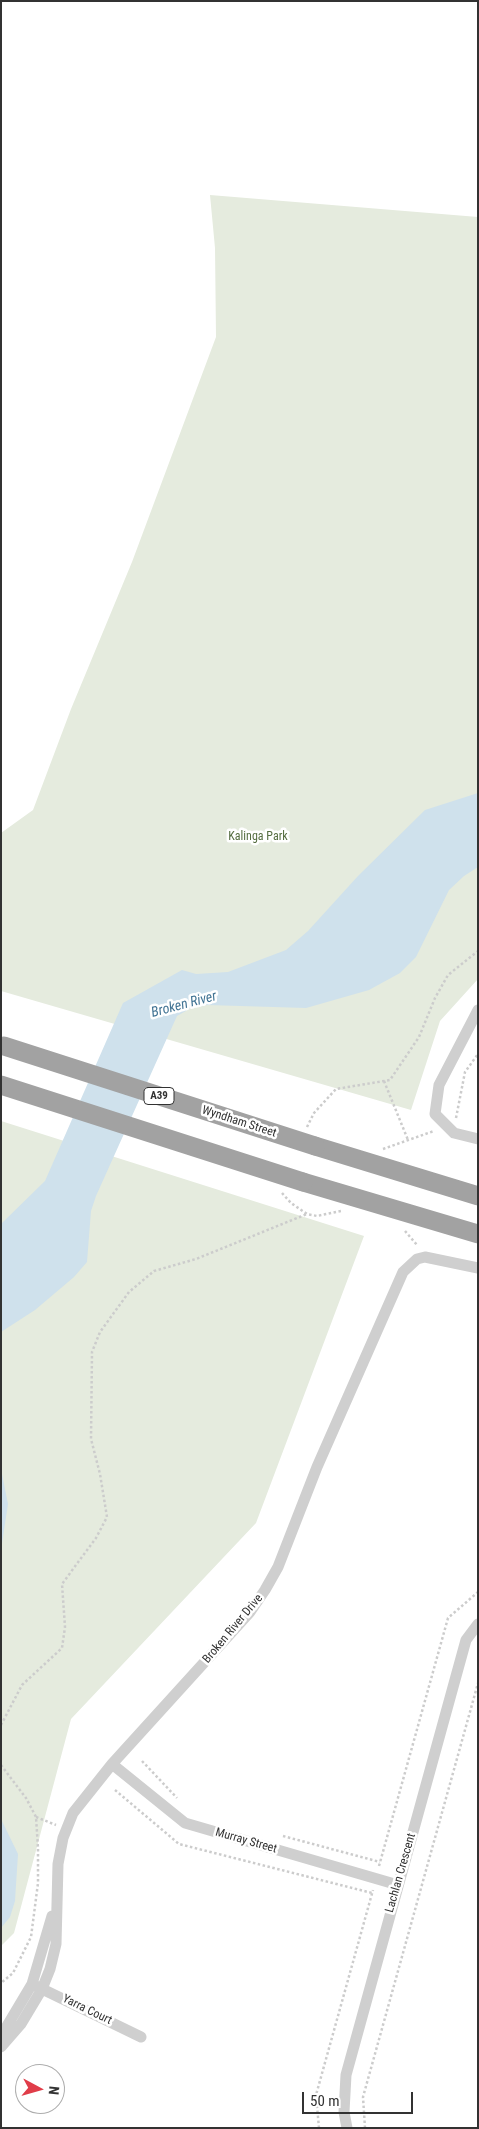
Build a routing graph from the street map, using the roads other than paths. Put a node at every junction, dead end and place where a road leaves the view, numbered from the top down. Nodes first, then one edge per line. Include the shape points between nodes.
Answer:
1 (478, 1010) edge
2 (2, 1045) edge
3 (1, 1085) edge
4 (478, 1140) edge
5 (478, 1196) edge
6 (478, 1234) edge
7 (478, 1268) edge
8 (478, 1624) edge
9 (112, 1764) junction
10 (398, 1885) junction
11 (37, 1986) junction
12 (1, 2036) edge
13 (141, 2036) dead end
14 (1, 2047) edge
15 (347, 2128) edge

1 - 4 street via 440,1084 435,1114 451,1125 454,1133
2 - 5 highway, Wyndham Street / A39, bridge via 310,1138
3 - 6 highway, bridge via 294,1184
7 - 9 street, Broken River Drive via 425,1257 417,1259 403,1272 317,1467 278,1567 265,1590 238,1626
8 - 10 street, Lachlan Crescent via 466,1640
9 - 10 street, Murray Street via 185,1823
9 - 11 street, Broken River Drive via 88,1791 66,1829 58,1864 56,1902
10 - 15 street, Lachlan Crescent via 346,2075 344,2112
11 - 12 street, Broken River Drive
11 - 13 street, Yarra Court
11 - 14 street, Broken River Drive via 22,2024

